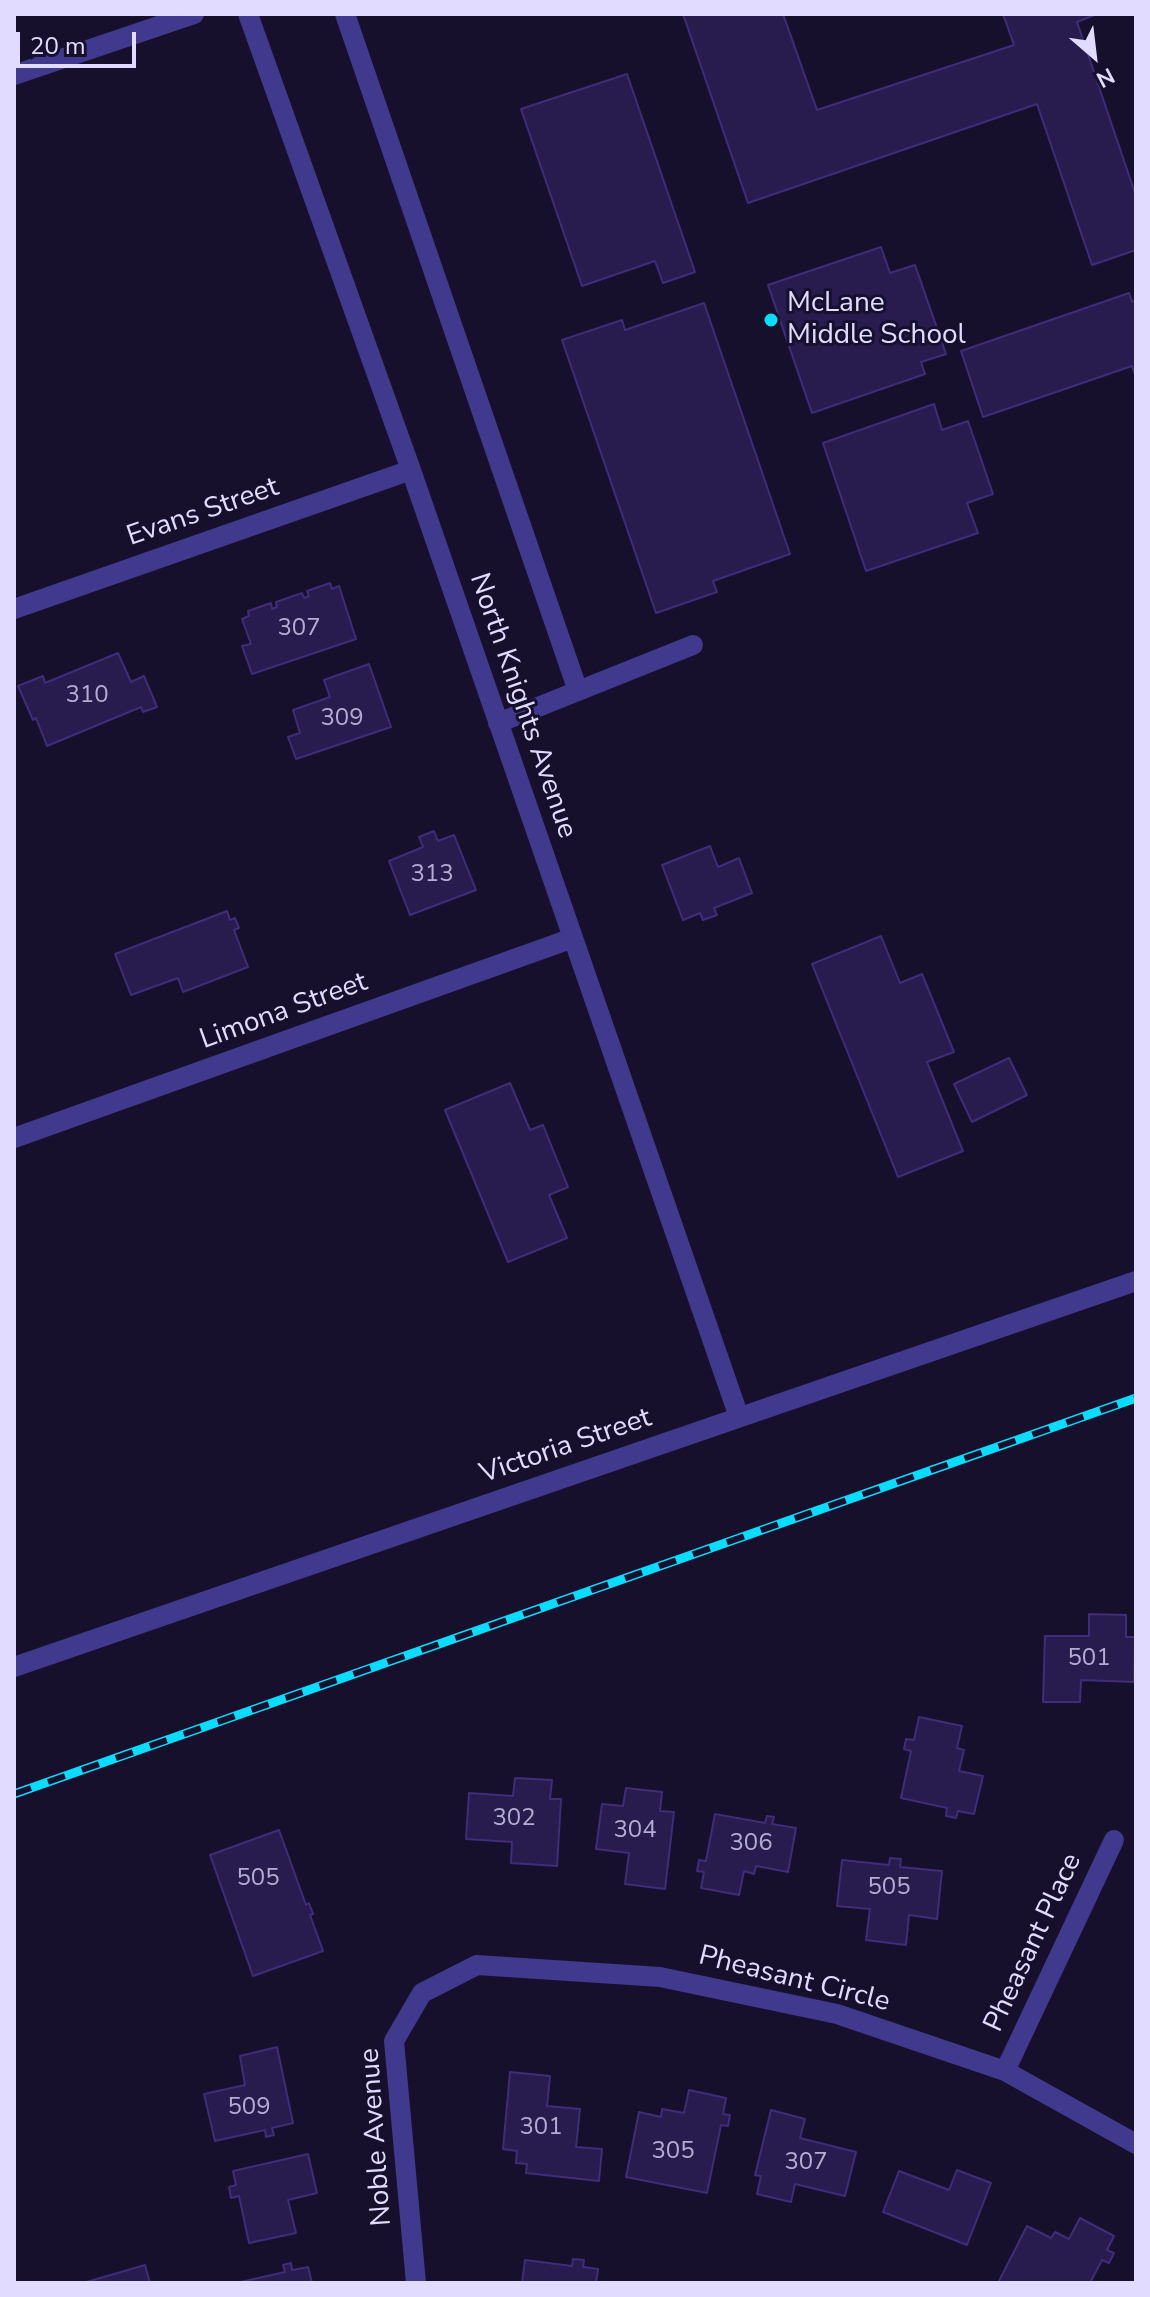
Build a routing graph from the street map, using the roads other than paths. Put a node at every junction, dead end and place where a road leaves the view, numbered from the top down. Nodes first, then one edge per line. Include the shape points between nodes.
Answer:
1 (194, 14) edge
2 (248, 14) edge
3 (345, 14) edge
4 (14, 75) edge
5 (411, 470) junction
6 (14, 609) edge
7 (693, 645) dead end
8 (578, 691) junction
9 (498, 723) junction
10 (573, 938) junction
11 (14, 1138) edge
12 (1136, 1281) edge
13 (739, 1417) junction
14 (14, 1667) edge
15 (1114, 1840) dead end
16 (422, 1993) joint
17 (1005, 2071) junction
18 (1136, 2144) edge
19 (416, 2283) edge

1 - 4 street
2 - 5 street, North Knights Avenue
3 - 8 street
5 - 6 street, Evans Street
5 - 9 street, North Knights Avenue
7 - 8 street
8 - 9 street
9 - 10 street, North Knights Avenue
10 - 11 street, Limona Street
10 - 13 street, North Knights Avenue
12 - 13 street, Victoria Street
13 - 14 street, Victoria Street
15 - 17 street, Pheasant Place
16 - 17 street, Pheasant Circle via 477,1965 660,1977 837,2014
16 - 19 street, Noble Avenue via 394,2041
17 - 18 street, Pheasant Circle

